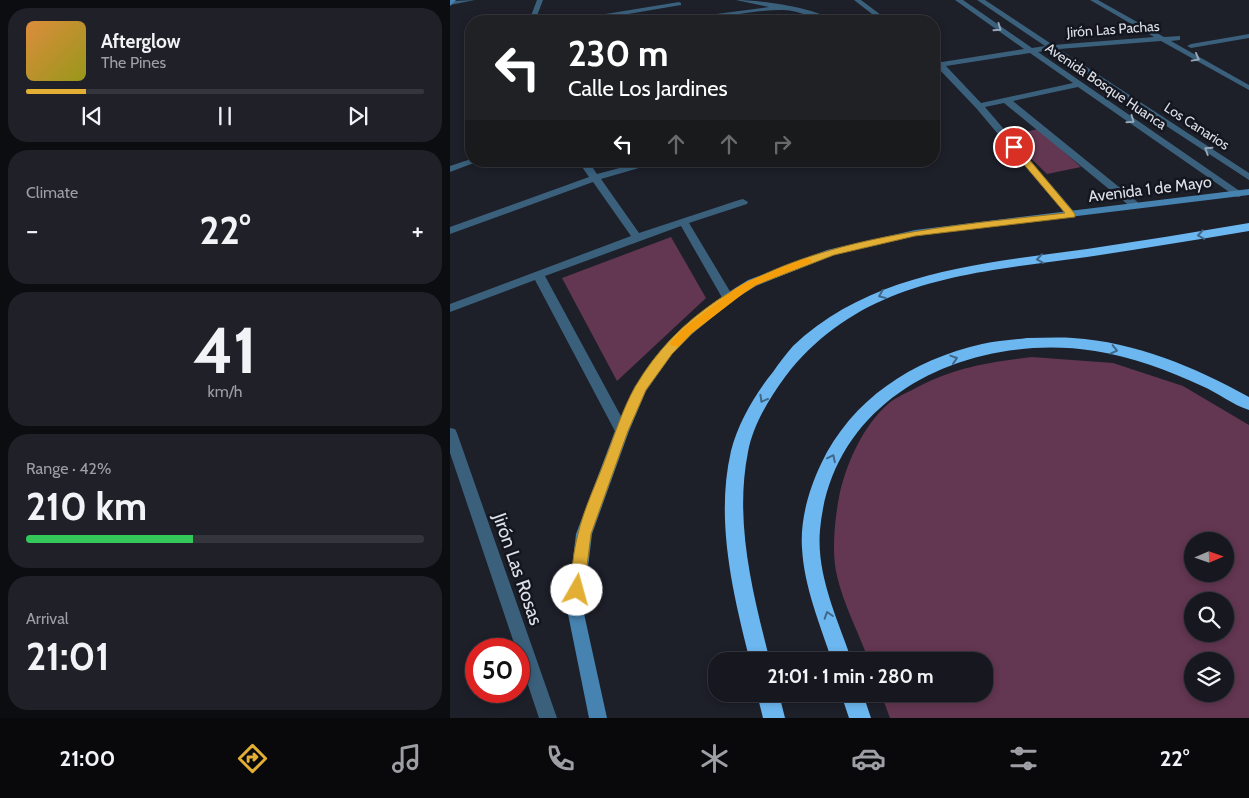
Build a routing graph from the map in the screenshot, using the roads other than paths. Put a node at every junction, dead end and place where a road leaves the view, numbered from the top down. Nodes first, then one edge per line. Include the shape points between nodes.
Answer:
1 (453, 0) edge
2 (472, 0) edge
3 (540, 0) edge
4 (739, 0) edge
5 (857, 0) edge
6 (958, 0) edge
7 (1093, 0) edge
8 (1108, 0) edge
9 (985, 1) edge
10 (679, 2) edge
11 (450, 3) edge
12 (780, 8) junction
13 (534, 15) edge
14 (608, 15) edge
15 (684, 15) edge
16 (725, 15) edge
17 (813, 15) edge
18 (877, 15) edge
19 (1249, 36) edge
20 (1176, 38) junction
21 (1163, 40) junction
22 (1191, 46) junction
23 (1052, 47) junction
24 (1032, 52) junction
25 (940, 64) edge
26 (940, 68) edge
27 (1249, 78) edge
28 (1080, 84) junction
29 (1249, 88) edge
30 (1006, 100) junction
31 (979, 106) junction
32 (465, 164) edge
33 (587, 167) edge
34 (635, 167) edge
35 (450, 169) edge
36 (1249, 177) edge
37 (594, 178) junction
38 (1244, 193) edge
39 (743, 202) dead end
40 (1136, 206) junction
41 (1072, 216) junction
42 (683, 222) junction
43 (1249, 227) edge
44 (450, 231) edge
45 (637, 237) junction
46 (538, 274) junction
47 (728, 298) junction
48 (450, 308) edge
49 (1249, 404) edge
50 (622, 431) junction
51 (450, 433) edge
52 (758, 652) edge
53 (839, 652) edge
54 (770, 702) edge
55 (855, 702) edge
56 (548, 718) edge
57 (598, 718) edge
58 (774, 718) edge
59 (860, 718) edge

1 - 11 main road
2 - 11 street
3 - 13 street
4 - 12 street
5 - 18 street
6 -> 24 street, Avenida Bosque Huanca
7 - 21 street
8 - 20 street
9 - 23 street, Los Canarios
10 - 14 street
10 - 15 street
12 - 16 street
12 - 17 street
19 - 22 street
20 - 21 street, Jirón Las Pachas
20 - 22 street
21 - 23 street, Jirón Las Pachas
21 -> 29 street
22 - 27 street
23 - 24 street, Jirón Las Pachas
36 -> 23 street, Los Canarios
24 - 25 street, Jirón Las Pachas
24 - 28 street, Avenida Bosque Huanca
26 - 31 street
28 - 30 street
28 -> 38 street, Avenida Bosque Huanca
30 - 31 street
30 - 40 street
31 - 41 street
32 - 35 street
33 - 37 street
34 - 37 street
37 - 44 street
37 - 45 street
38 - 40 main road, Avenida 1 de Mayo
39 - 42 street
40 - 41 main road, Avenida 1 de Mayo
41 - 47 main road, Avenida 1 de Mayo via 915,233 831,252 752,283
42 - 45 street
42 - 47 street
43 -> 52 highway via 939,275 853,308 814,334 783,365 774,379 761,400 739,452 734,508 736,556
45 - 46 street
46 - 48 street
46 - 50 street
47 - 50 main road, Avenida 1 de Mayo via 668,351 640,389
53 -> 49 highway via 815,576 811,532 816,495 833,454 858,418 890,390 923,369 982,350 1021,343 1072,343 1144,357 1222,388
50 - 57 main road, Avenida 1 de Mayo via 584,534 575,609
51 - 56 street, Jirón Las Rosas
54 - 58 highway
55 - 59 highway

